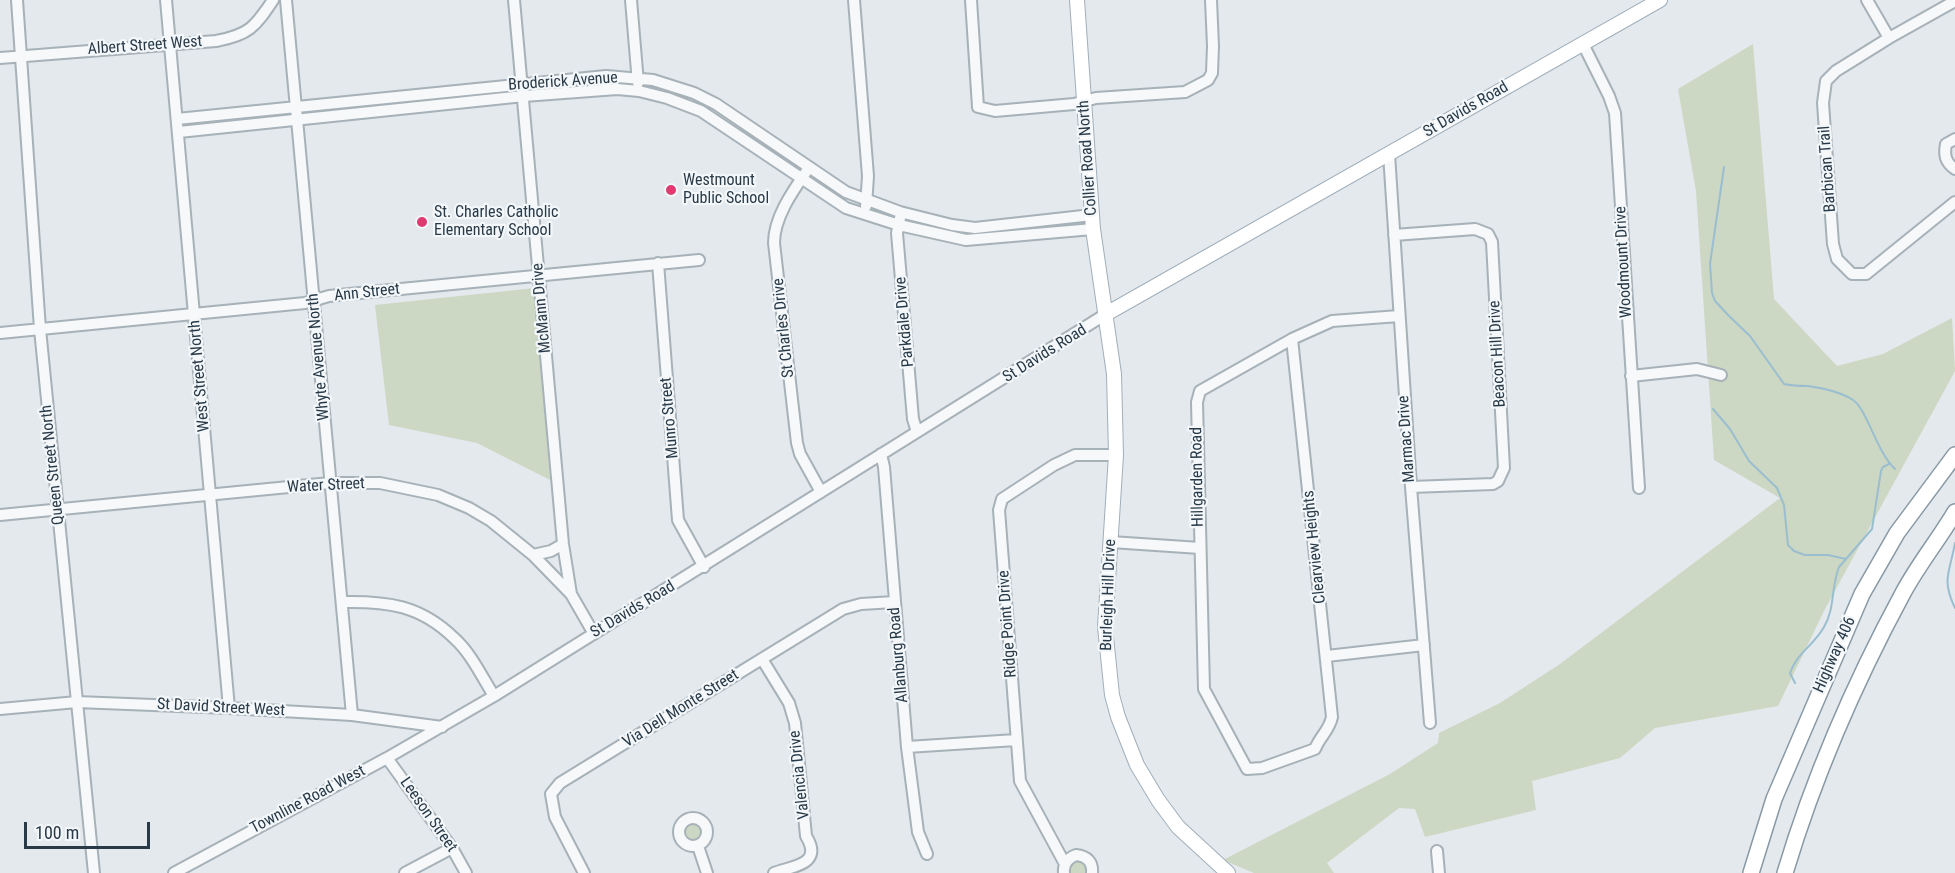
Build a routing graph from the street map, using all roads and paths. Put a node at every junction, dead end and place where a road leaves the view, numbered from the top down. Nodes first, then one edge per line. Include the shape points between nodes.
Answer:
1 (17, 0) edge
2 (166, 0) edge
3 (273, 0) edge
4 (286, 0) edge
5 (514, 0) edge
6 (631, 0) edge
7 (854, 0) edge
8 (970, 0) edge
9 (1077, 0) edge
10 (1211, 0) edge
11 (1660, 0) edge
12 (1867, 0) edge
13 (1955, 1) edge
14 (1889, 38) junction
15 (1583, 44) junction
16 (170, 45) junction
17 (21, 56) junction
18 (0, 58) edge
19 (638, 78) junction
20 (522, 84) junction
21 (639, 91) junction
22 (524, 96) junction
23 (1084, 102) junction
24 (297, 106) junction
25 (177, 119) junction
26 (298, 119) junction
27 (179, 132) junction
28 (1955, 139) edge
29 (1389, 154) junction
30 (809, 167) junction
31 (1955, 169) edge
32 (802, 178) junction
33 (868, 202) junction
34 (1955, 202) edge
35 (900, 212) junction
36 (864, 214) junction
37 (1093, 222) junction
38 (899, 225) junction
39 (1394, 236) junction
40 (699, 260) dead end
41 (657, 263) junction
42 (540, 276) junction
43 (313, 301) junction
44 (195, 314) junction
45 (1106, 314) junction
46 (1399, 316) junction
47 (40, 329) junction
48 (0, 333) edge
49 (1292, 339) junction
50 (1721, 375) dead end
51 (1631, 376) junction
52 (917, 432) junction
53 (1955, 447) edge
54 (881, 454) junction
55 (1116, 455) junction
56 (1955, 455) edge
57 (330, 483) junction
58 (1411, 488) junction
59 (1639, 488) dead end
60 (821, 492) junction
61 (210, 495) junction
62 (58, 509) junction
63 (1955, 513) edge
64 (0, 515) edge
65 (1897, 532) junction
66 (1111, 542) junction
67 (563, 544) junction
68 (1200, 548) junction
69 (533, 555) junction
70 (704, 567) junction
71 (571, 594) junction
72 (342, 602) junction
73 (894, 602) junction
74 (594, 634) junction
75 (1424, 645) junction
76 (1327, 656) junction
77 (762, 659) junction
78 (494, 696) junction
79 (77, 702) junction
80 (229, 708) junction
81 (0, 709) edge
82 (352, 715) junction
83 (1430, 723) dead end
84 (442, 727) junction
85 (1016, 740) junction
86 (907, 747) junction
87 (1315, 749) joint
88 (387, 758) junction
89 (1774, 799) junction
90 (698, 846) dead end
91 (452, 848) junction
92 (1437, 851) dead end
93 (927, 854) dead end
94 (1065, 868) edge
95 (94, 873) edge
96 (174, 873) edge
97 (405, 873) edge
98 (466, 873) edge
99 (584, 873) edge
100 (707, 873) edge
101 (774, 873) edge
102 (1092, 873) edge
103 (1228, 873) edge
104 (1439, 873) edge
105 (1747, 873) edge
106 (1751, 873) edge
107 (1786, 873) edge

1 - 17 street, Queen Street North
2 - 16 street, West Street North
3 - 16 street, Albert Street West via 246,33 216,41
4 - 24 street, Whyte Avenue North
5 - 20 street, McMann Drive
6 - 19 street
7 - 33 street
8 - 23 street via 978,107 995,111
9 - 23 main road, Collier Road North
10 - 23 street via 1212,73 1208,80 1185,92
11 - 15 main road, St Davids Road
12 - 14 street
13 - 14 street, Barbican Trail
14 - 34 street, Barbican Trail via 1826,81 1823,103 1837,259 1852,274 1866,274
15 - 29 main road, St Davids Road
15 - 51 street, Woodmount Drive via 1615,113
16 - 17 street, Albert Street West
16 - 25 street, West Street North
17 - 18 street, Albert Street West
17 - 47 street, Queen Street North
19 - 20 street, Broderick Avenue via 606,76
19 - 21 street
19 - 30 street, Broderick Avenue via 670,84 716,104
20 - 22 street, McMann Drive
20 - 24 street, Broderick Avenue
21 - 22 street, Broderick Avenue via 602,89
21 - 32 street, Broderick Avenue via 701,111
22 - 26 street, Broderick Avenue
22 - 42 street, McMann Drive
23 - 37 main road, Collier Road North
24 - 25 street, Broderick Avenue
24 - 26 street, Whyte Avenue North
25 - 27 street, West Street North
26 - 27 street, Broderick Avenue
26 - 43 street, Whyte Avenue North
27 - 44 street, West Street North
28 - 31 street via 1946,144 1944,155
29 - 39 street, Marmac Drive
29 - 45 main road, St Davids Road
30 - 32 street, St Charles Drive
30 - 33 street, Broderick Avenue
32 - 36 street, Broderick Avenue via 846,208
32 - 60 street, St Charles Drive via 777,221 774,243 797,443
33 - 35 street, Broderick Avenue
33 - 36 street
35 - 37 street, Broderick Avenue via 975,228
35 - 38 street, Parkdale Drive
36 - 38 street, Broderick Avenue
37 - 38 street, Broderick Avenue via 966,240
37 - 45 main road, Collier Road North
38 - 52 street, Parkdale Drive
39 - 46 street, Marmac Drive
39 - 58 street, Beacon Hill Drive via 1475,229 1488,234 1492,242 1504,468 1493,484
40 - 41 street, Ann Street
41 - 42 street, Ann Street
41 - 70 street, Munro Street via 678,520
42 - 43 street, Ann Street via 329,296
42 - 67 street, McMann Drive
43 - 44 street, Ann Street
43 - 57 street, Whyte Avenue North
44 - 47 street, Ann Street
44 - 61 street, West Street North
45 - 52 street, St Davids Road
45 - 55 main road, Burleigh Hill Drive via 1114,374
46 - 49 street, Hillgarden Road via 1332,321
46 - 58 street, Marmac Drive
47 - 48 street, Ann Street
47 - 62 street, Queen Street North
49 - 68 street, Hillgarden Road via 1200,391
49 - 76 street, Clearview Heights
50 - 51 street via 1697,369
51 - 59 street, Woodmount Drive
52 - 54 street, St Davids Road
53 - 65 highway
54 - 60 street, St Davids Road
54 - 73 street, Allanburg Road
55 - 66 main road, Burleigh Hill Drive
55 - 85 street, Ridge Point Drive via 1075,455 1002,499 999,510
56 - 65 highway, Highway 406
57 - 61 street, Water Street
57 - 69 street, Water Street via 380,483 438,495 491,521
57 - 72 street, Whyte Avenue North
58 - 75 street, Marmac Drive
60 - 70 street, St Davids Road
61 - 62 street, Water Street
61 - 80 street, West Street North
62 - 64 street, Water Street
62 - 79 street, Queen Street North
63 - 107 highway, Highway 406 via 1905,590 1848,702 1799,825
65 - 89 highway, Highway 406 via 1862,594
66 - 68 street
66 - 103 main road, Burleigh Hill Drive via 1105,627 1107,662 1118,717 1137,765 1158,800 1178,827
67 - 69 street
67 - 71 street, McMann Drive
68 - 87 street, Hillgarden Road via 1204,689 1247,769 1262,768
69 - 71 street, Water Street
70 - 74 street, St Davids Road
71 - 74 street, Water Street
72 - 78 street via 377,601 421,614 455,638
72 - 82 street, Whyte Avenue North
73 - 77 street, Via Dell Monte Street via 843,609
73 - 86 street, Allanburg Road
74 - 78 street, St Davids Road
75 - 76 street
75 - 83 street, Marmac Drive
76 - 87 street, Clearview Heights via 1332,717 1329,730 1319,738
77 - 99 street, Via Dell Monte Street via 560,783 551,794 555,817
77 - 101 street, Valencia Drive via 789,703 795,723 806,836 812,844 810,857 801,867
78 - 84 street, St Davids Road
79 - 80 street, St David Street West
79 - 81 street, St David Street West
79 - 95 street, Queen Street North
80 - 82 street, St David Street West
82 - 84 street, St David Street West
84 - 88 street, Townline Road West
85 - 86 street
85 - 94 street, Ridge Point Drive via 1021,785
86 - 93 street, Allanburg Road via 918,832
88 - 91 street, Leeson Street
88 - 96 street, Townline Road West
89 - 105 highway
89 - 106 highway, Highway 406
90 - 100 street
91 - 97 street
91 - 98 street, Leeson Street
92 - 104 street
94 - 102 street, Ridge Point Drive via 1072,857 1081,855 1089,861

